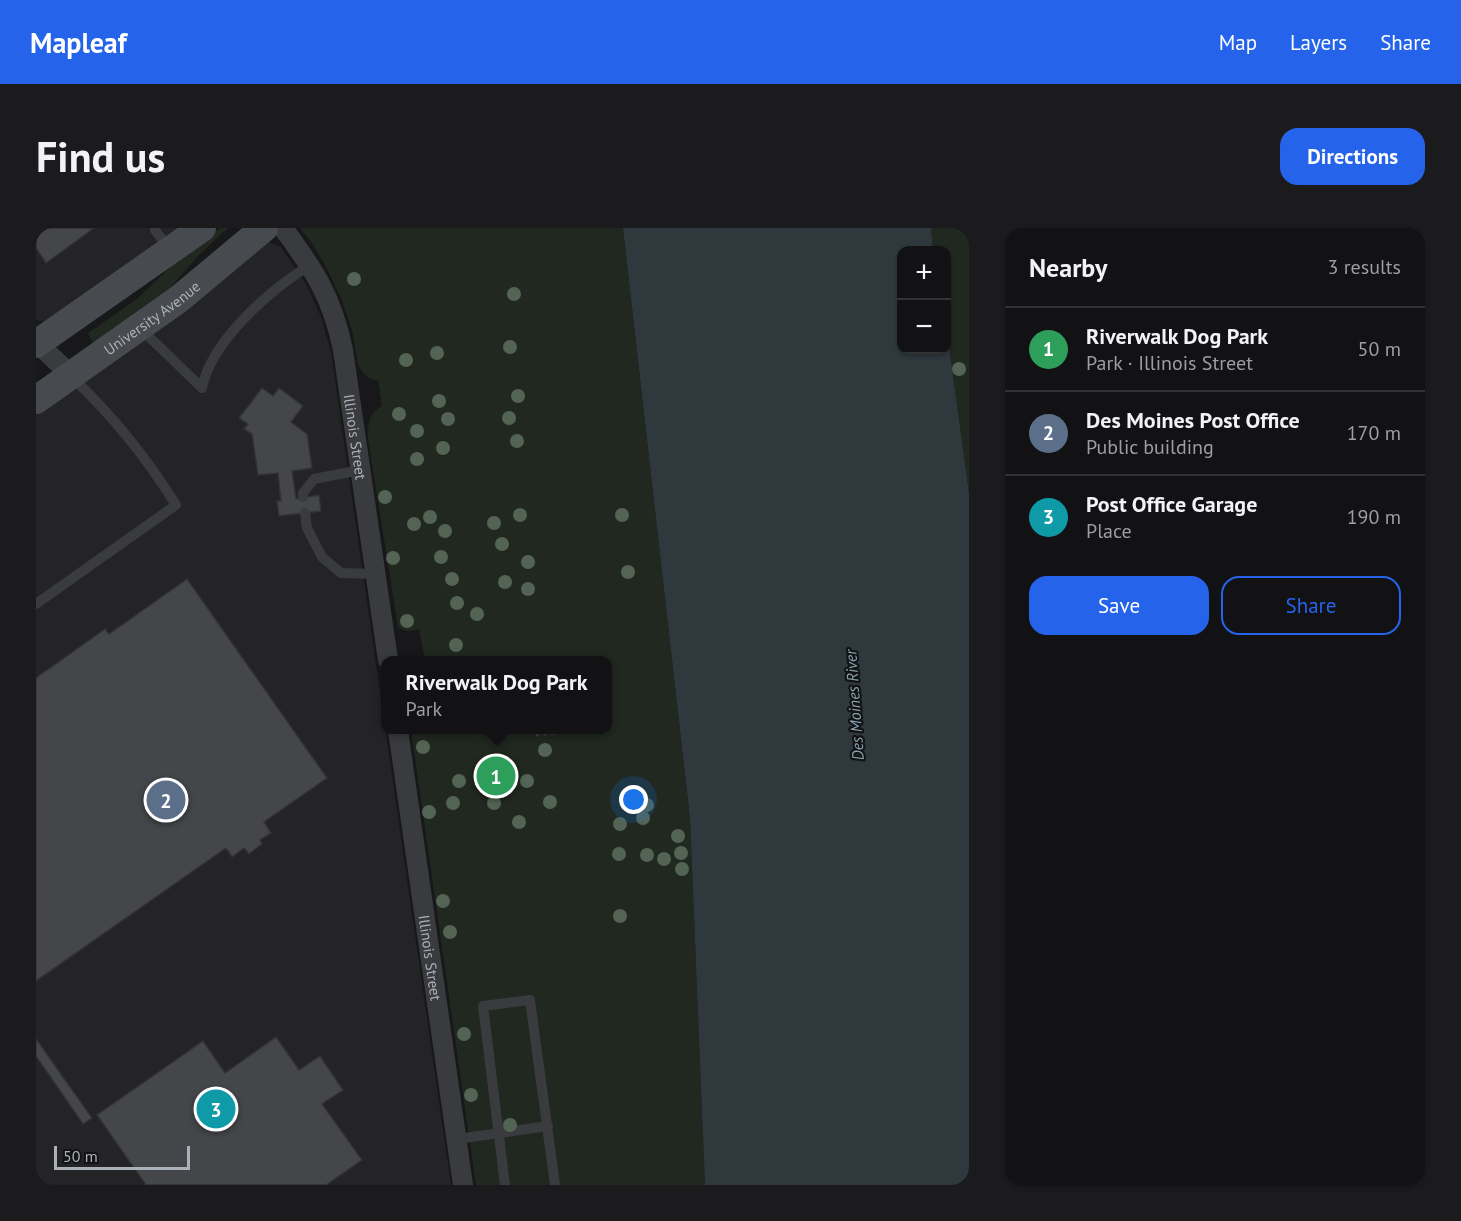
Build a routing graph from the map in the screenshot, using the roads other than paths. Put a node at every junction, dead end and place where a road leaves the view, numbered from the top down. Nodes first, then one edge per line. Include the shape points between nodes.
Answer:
1 (202, 228) edge
2 (264, 228) edge
3 (283, 228) edge
4 (310, 265) junction
5 (140, 327) junction
6 (36, 343) edge
7 (71, 375) junction
8 (36, 400) edge
9 (360, 470) junction
10 (303, 497) dead end
11 (305, 513) dead end
12 (375, 574) junction
13 (36, 604) edge
14 (387, 656) edge
15 (399, 734) edge
16 (548, 1126) junction
17 (499, 1132) junction
18 (457, 1139) junction
19 (463, 1185) edge
20 (505, 1185) edge
21 (555, 1185) edge

1 - 6 main road via 163,240
2 - 5 main road, University Avenue
3 - 4 street, Illinois Street
4 - 5 lane via 233,329 218,349 202,388
4 - 9 street, Illinois Street via 337,322
5 - 7 main road, University Avenue
6 - 7 street
7 - 8 main road, University Avenue
7 - 13 lane via 157,474 176,506
9 - 10 lane via 314,479
9 - 12 street, Illinois Street
11 - 12 lane via 322,557 341,573
12 - 14 street, Illinois Street
15 - 18 street, Illinois Street
16 - 17 lane
16 - 17 lane via 530,1000 483,1006
16 - 21 lane
17 - 18 lane
17 - 20 lane
18 - 19 street, Illinois Street

